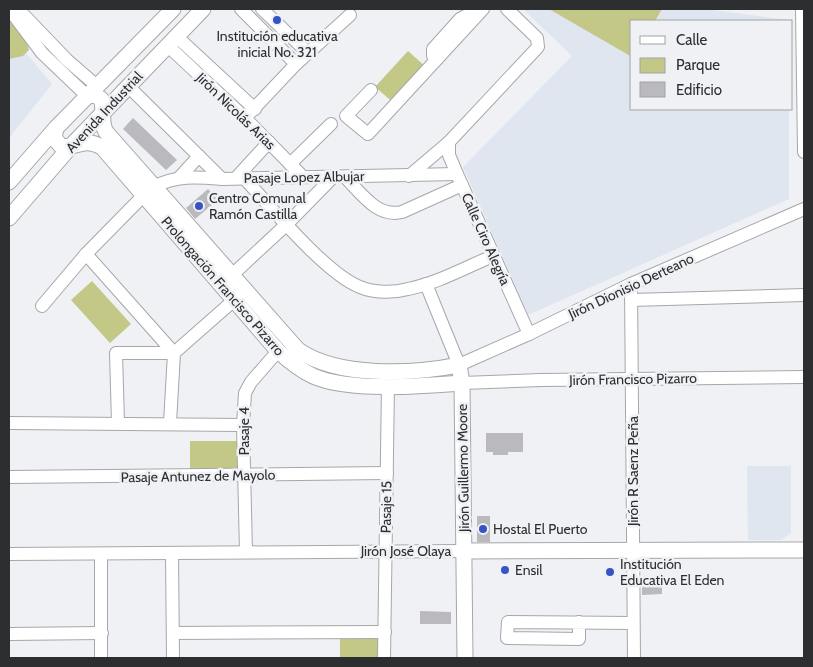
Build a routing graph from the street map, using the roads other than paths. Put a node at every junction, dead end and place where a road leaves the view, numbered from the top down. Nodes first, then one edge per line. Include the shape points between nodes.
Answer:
1 (9, 9) edge
2 (18, 9) edge
3 (172, 9) edge
4 (203, 9) edge
5 (241, 9) edge
6 (262, 9) edge
7 (507, 9) edge
8 (802, 9) edge
9 (474, 12) edge
10 (350, 15) dead end
11 (171, 40) junction
12 (803, 46) edge
13 (308, 53) junction
14 (296, 64) junction
15 (128, 86) junction
16 (371, 90) dead end
17 (92, 91) junction
18 (250, 113) junction
19 (102, 114) junction
20 (332, 124) dead end
21 (56, 128) junction
22 (269, 142) junction
23 (449, 142) junction
24 (71, 146) junction
25 (804, 152) edge
26 (200, 156) junction
27 (290, 164) junction
28 (409, 176) junction
29 (303, 177) junction
30 (339, 177) junction
31 (178, 178) junction
32 (240, 178) junction
33 (222, 179) junction
34 (459, 180) junction
35 (9, 182) edge
36 (149, 191) junction
37 (804, 209) edge
38 (9, 218) edge
39 (287, 224) junction
40 (86, 254) junction
41 (493, 256) junction
42 (232, 276) junction
43 (426, 284) junction
44 (631, 284) junction
45 (239, 295) junction
46 (804, 295) edge
47 (632, 300) junction
48 (42, 306) dead end
49 (529, 334) junction
50 (278, 352) junction
51 (174, 353) junction
52 (459, 365) junction
53 (804, 377) edge
54 (633, 380) junction
55 (462, 384) junction
56 (388, 385) junction
57 (9, 423) edge
58 (118, 423) junction
59 (170, 424) junction
60 (243, 425) junction
61 (387, 473) junction
62 (244, 476) junction
63 (9, 477) edge
64 (633, 550) junction
65 (804, 550) edge
66 (386, 551) junction
67 (465, 551) junction
68 (246, 552) junction
69 (172, 553) junction
70 (9, 554) edge
71 (101, 555) junction
72 (508, 622) dead end
73 (633, 623) junction
74 (385, 632) junction
75 (102, 633) junction
76 (173, 633) junction
77 (9, 634) edge
78 (101, 658) edge
79 (173, 658) edge
80 (384, 658) edge
81 (465, 658) edge
82 (634, 658) edge

1 - 17 street via 42,53
2 - 17 street
3 - 17 main road, Avenida Industrial
4 - 11 main road, Avenida Industrial
5 - 14 street
6 - 13 street
7 - 23 street via 537,38 538,48
8 - 12 street
9 - 16 street via 368,134 346,116
10 - 13 street
11 - 15 main road, Avenida Industrial
11 - 18 street, Jirón Nicolás Arias
12 - 25 street
13 - 14 street
14 - 18 street
15 - 19 main road, Avenida Industrial
15 - 26 street
17 - 19 main road, Prolongación Francisco Pizarro via 101,99
17 - 21 main road, Avenida Industrial
18 - 22 street, Jirón Nicolás Arias
19 - 24 main road, Avenida Industrial
19 - 36 main road, Prolongación Francisco Pizarro via 102,126
20 - 27 street
21 - 24 main road via 56,142 61,146
21 - 35 main road, Avenida Industrial
22 - 27 street, Jirón Nicolás Arias
22 - 32 street
23 - 28 street
23 - 34 street, Calle Ciro Alegría via 449,154
24 - 36 main road, Prolongación Francisco Pizarro via 89,142 102,147
24 - 38 main road, Avenida Industrial
26 - 31 street
26 - 33 street
27 - 29 street, Jirón Nicolás Arias
28 - 30 street, Pasaje Lopez Albujar
28 - 34 street, Pasaje Lopez Albujar
29 - 30 street, Pasaje Lopez Albujar
29 - 32 street, Pasaje Lopez Albujar
30 - 34 street via 377,208 393,214
30 - 39 street
31 - 33 street, Pasaje Lopez Albujar
31 - 36 street, Pasaje Lopez Albujar
32 - 33 street, Pasaje Lopez Albujar
32 - 39 street
34 - 41 street, Calle Ciro Alegría
36 - 40 street, Pasaje Lopez Albujar
36 - 42 main road, Prolongación Francisco Pizarro
36 - 45 main road, Prolongación Francisco Pizarro
37 - 44 street, Jirón Dionisio Derteano
39 - 42 street
39 - 43 street via 335,272 360,287 392,292
40 - 48 street, Pasaje Lopez Albujar
40 - 51 street
41 - 43 street
41 - 49 street, Calle Ciro Alegría
42 - 45 main road, Prolongación Francisco Pizarro
43 - 52 street, Jirón Guillermo Moore
44 - 47 street, Jirón R Saenz Peña
44 - 49 street, Jirón Dionisio Derteano
45 - 50 main road, Prolongación Francisco Pizarro
45 - 51 street
45 - 52 main road, Prolongación Francisco Pizarro via 298,350 321,364 359,371 438,369
46 - 47 street
47 - 54 street, Jirón R Saenz Peña
49 - 52 street, Jirón Dionisio Derteano
50 - 56 main road, Prolongación Francisco Pizarro via 299,369 330,382
50 - 60 street, Pasaje 4 via 247,387
51 - 58 street via 116,353
51 - 59 street
52 - 55 main road, Jirón Guillermo Moore
53 - 54 street, Jirón Francisco Pizarro
54 - 55 street, Jirón Francisco Pizarro
54 - 64 street, Jirón R Saenz Peña
55 - 56 main road, Prolongación Francisco Pizarro
55 - 67 main road, Jirón Guillermo Moore
56 - 61 street, Pasaje 15
57 - 58 street
58 - 59 street
59 - 60 street
60 - 62 street, Pasaje 4
61 - 62 street, Pasaje Antunez de Mayolo
61 - 66 street, Pasaje 15
62 - 63 street, Pasaje Antunez de Mayolo
62 - 68 street, Pasaje 4
64 - 65 main road, Jirón José Olaya
64 - 67 main road, Jirón José Olaya
64 - 73 street, Jirón R Saenz Peña
66 - 67 street, Jirón José Olaya
66 - 68 street, Jirón José Olaya
66 - 74 street, Pasaje 15
67 - 81 main road, Jirón Guillermo Moore
68 - 69 street, Jirón José Olaya
69 - 71 street, Jirón José Olaya
69 - 76 street
70 - 71 street, Jirón José Olaya
71 - 75 street
72 - 73 street via 507,638 579,639 579,622
73 - 82 street, Jirón R Saenz Peña
74 - 76 street
74 - 80 street, Pasaje 15
75 - 77 street
75 - 78 street
76 - 79 street

